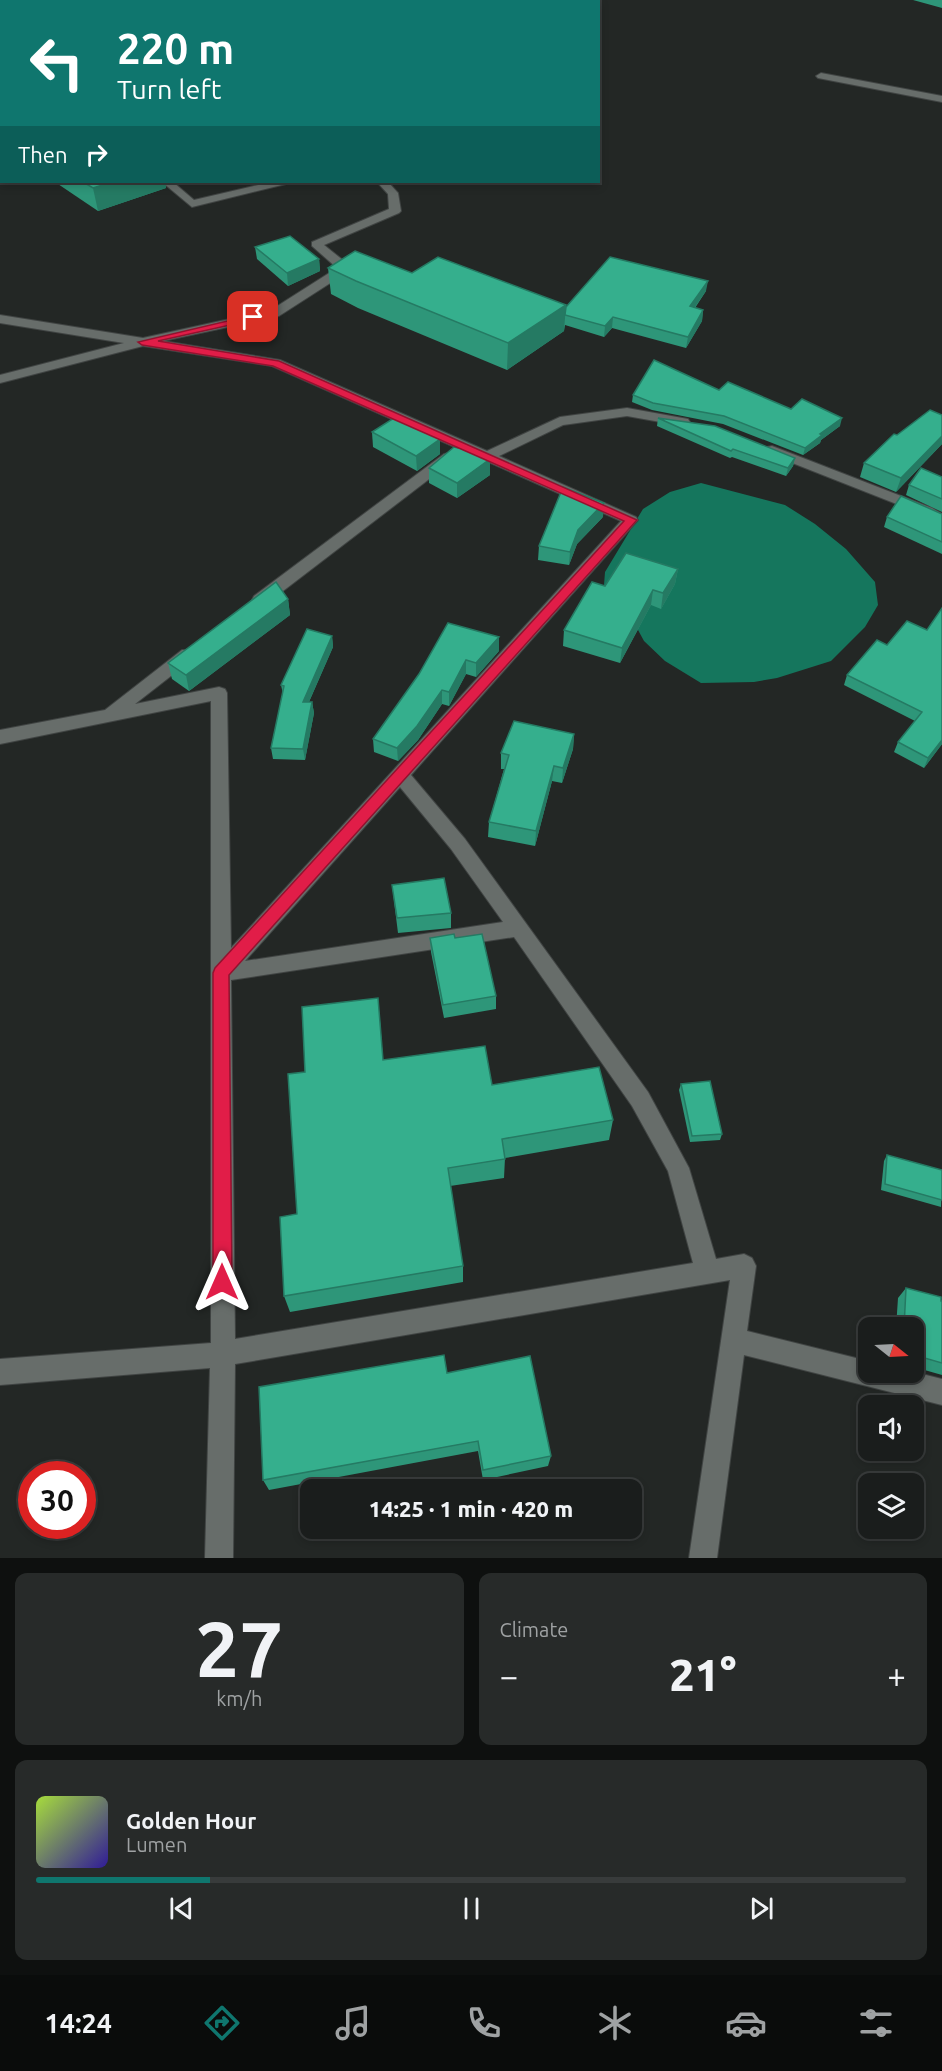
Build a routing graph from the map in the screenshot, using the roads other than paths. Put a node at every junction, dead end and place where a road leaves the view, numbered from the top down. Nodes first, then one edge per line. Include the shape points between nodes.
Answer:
1 (820, 76) dead end
2 (942, 99) edge
3 (169, 183) edge
4 (278, 183) edge
5 (383, 183) edge
6 (0, 319) edge
7 (142, 342) junction
8 (0, 379) edge
9 (694, 424) edge
10 (463, 446) junction
11 (761, 446) edge
12 (487, 457) junction
13 (942, 520) edge
14 (248, 609) edge
15 (202, 644) edge
16 (108, 715) junction
17 (0, 736) edge
18 (401, 776) junction
19 (519, 928) junction
20 (221, 973) junction
21 (708, 1272) junction
22 (735, 1340) junction
23 (223, 1354) junction
24 (0, 1372) edge
25 (942, 1392) edge
26 (219, 1558) edge
27 (703, 1558) edge

1 - 2 street
3 - 4 street via 192,204
5 - 7 street via 393,193 395,211 316,244 345,268 276,313
6 - 7 street
7 - 8 street
7 - 10 street via 275,363
9 - 12 street via 627,412 561,421
10 - 12 street
10 - 14 street
11 - 13 street
12 - 18 street via 631,520
15 - 16 street
16 - 17 street
16 - 20 street via 219,693
18 - 19 street via 458,844
18 - 20 street
19 - 20 street
19 - 21 street via 640,1099 678,1168
20 - 23 street
21 - 22 street via 744,1266
21 - 23 street
22 - 25 street
22 - 27 street
23 - 24 street
23 - 26 street

